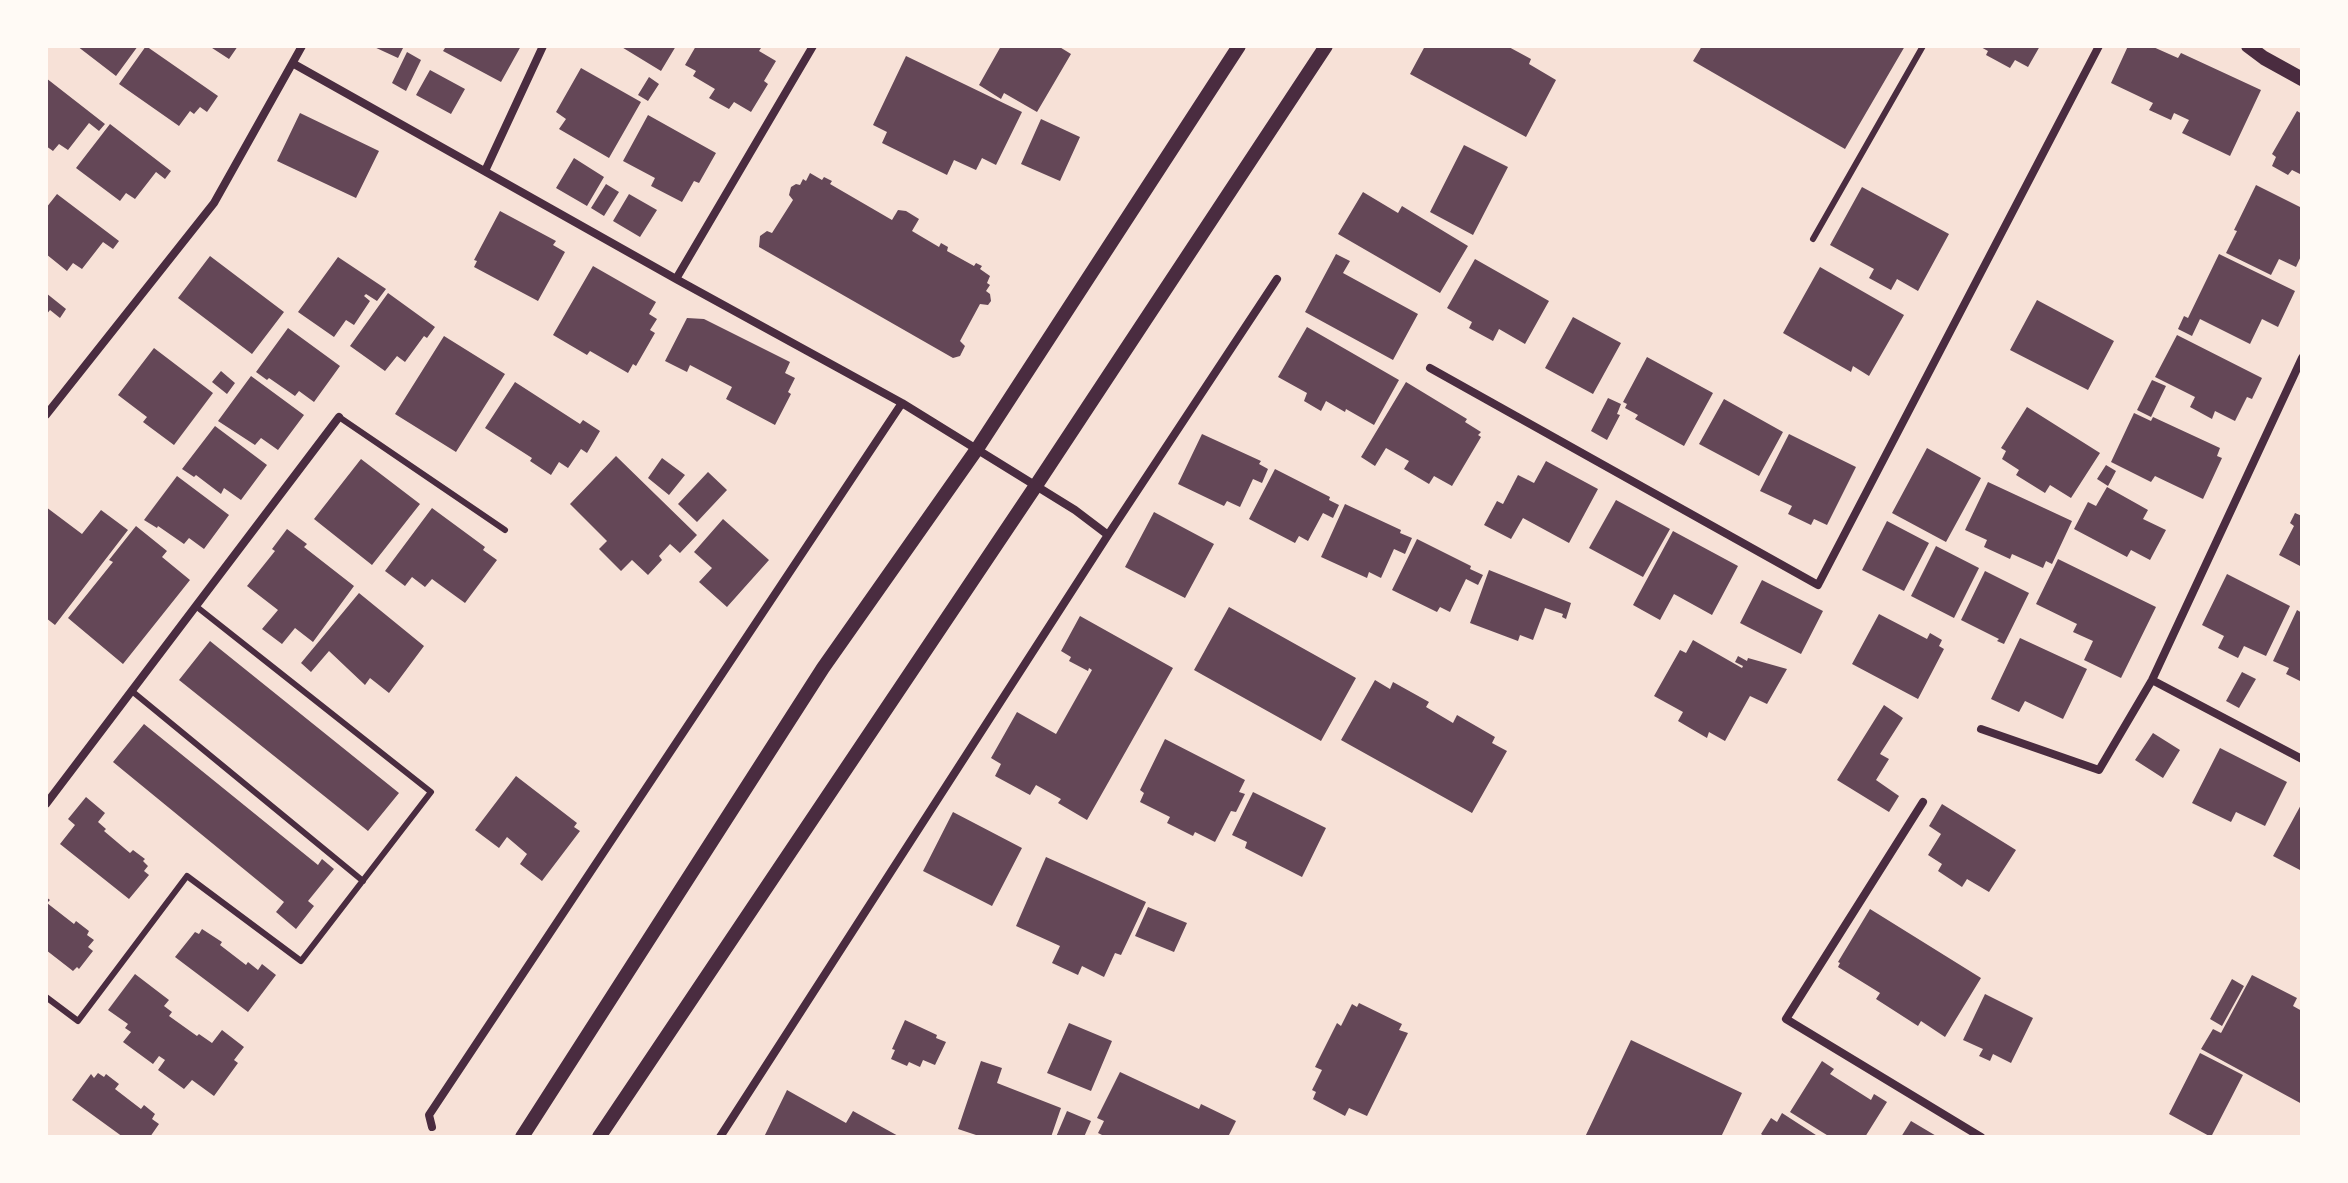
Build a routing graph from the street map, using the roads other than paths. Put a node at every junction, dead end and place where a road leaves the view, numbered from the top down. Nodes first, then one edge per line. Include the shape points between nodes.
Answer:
1 (302, 46) edge
2 (543, 46) edge
3 (813, 46) edge
4 (1239, 46) edge
5 (1326, 46) edge
6 (1923, 46) edge
7 (2099, 46) edge
8 (2248, 46) edge
9 (294, 64) junction
10 (2302, 79) edge
11 (485, 171) junction
12 (1813, 239) dead end
13 (676, 279) junction
14 (1277, 279) dead end
15 (2302, 358) edge
16 (1430, 368) dead end
17 (902, 403) junction
18 (46, 415) edge
19 (339, 417) joint
20 (977, 449) junction
21 (1035, 487) junction
22 (505, 530) dead end
23 (1108, 535) junction
24 (197, 607) junction
25 (2152, 680) junction
26 (133, 692) junction
27 (1981, 729) dead end
28 (2302, 759) edge
29 (1923, 802) dead end
30 (46, 804) edge
31 (363, 881) junction
32 (46, 997) edge
33 (432, 1127) dead end
34 (522, 1137) edge
35 (599, 1137) edge
36 (720, 1137) edge
37 (1981, 1137) edge

1 - 9 street
2 - 11 street
3 - 13 street
4 - 20 street
5 - 21 street
6 - 12 lane
7 - 16 street via 1818,585
8 - 10 street
9 - 11 street
9 - 18 street via 214,203
11 - 13 street
13 - 17 street
14 - 23 street
15 - 25 street
17 - 20 street
17 - 33 street via 429,1115
19 - 22 lane
19 - 24 street
20 - 21 street
20 - 34 street via 823,668
21 - 23 street
21 - 35 street
23 - 36 street
24 - 26 street
24 - 31 lane via 431,792
25 - 27 street via 2099,770
25 - 28 street
26 - 30 street
26 - 31 lane
29 - 37 street via 1786,1019
31 - 32 lane via 301,961 187,876 78,1021

